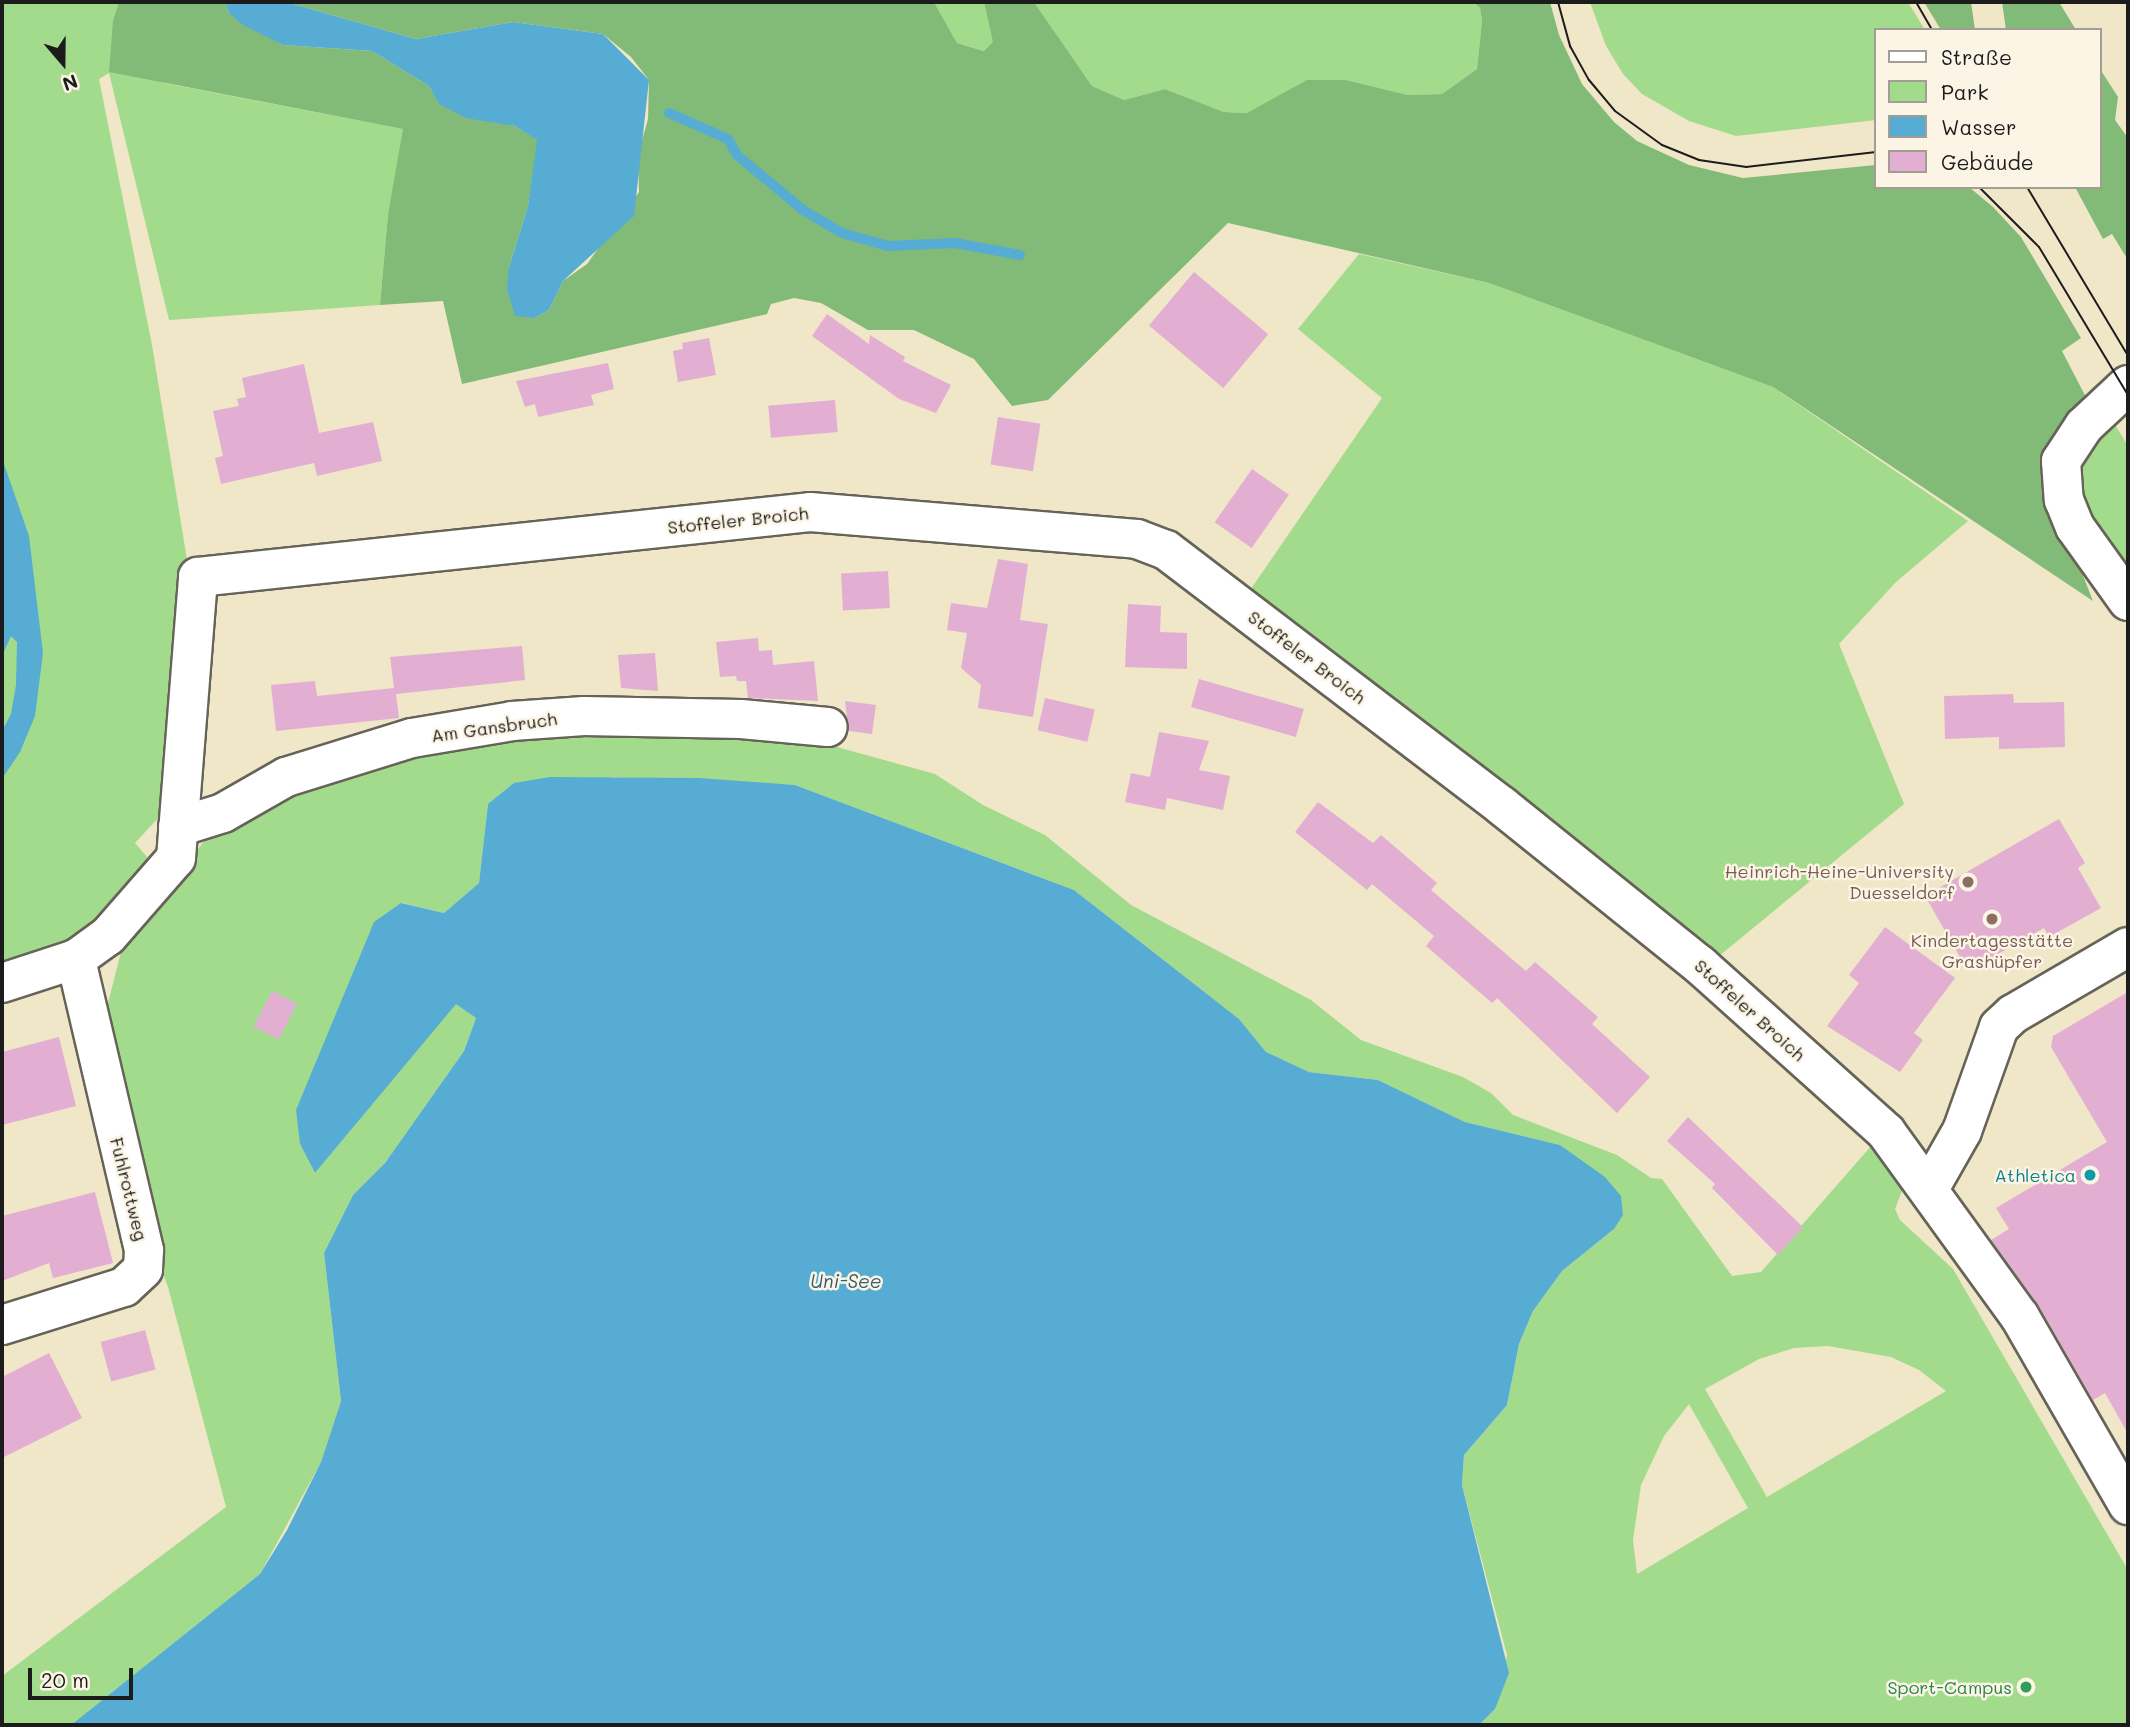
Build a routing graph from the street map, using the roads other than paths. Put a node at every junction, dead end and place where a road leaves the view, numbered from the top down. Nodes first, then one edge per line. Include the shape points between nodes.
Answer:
1 (2128, 385) edge
2 (2128, 601) edge
3 (828, 727) dead end
4 (177, 827) junction
5 (2128, 947) edge
6 (76, 959) junction
7 (2, 983) edge
8 (1929, 1189) junction
9 (2, 1325) edge
10 (2128, 1505) edge

1 - 2 street via 2084,426 2061,461 2064,500 2075,527
3 - 4 street, Am Gansbruch via 741,719 584,716 512,721 412,738 286,777 223,813
4 - 6 street via 176,858 108,936
4 - 8 street, Stoffeler Broich via 198,577 810,512 1137,539 1166,550 1502,806 1700,965 1886,1132
5 - 8 street via 2013,1014 1999,1027 1962,1132
6 - 7 street
6 - 9 street, Fuhlrottweg via 144,1250 142,1269 124,1287
8 - 10 street, Stoffeler Broich via 2020,1317

